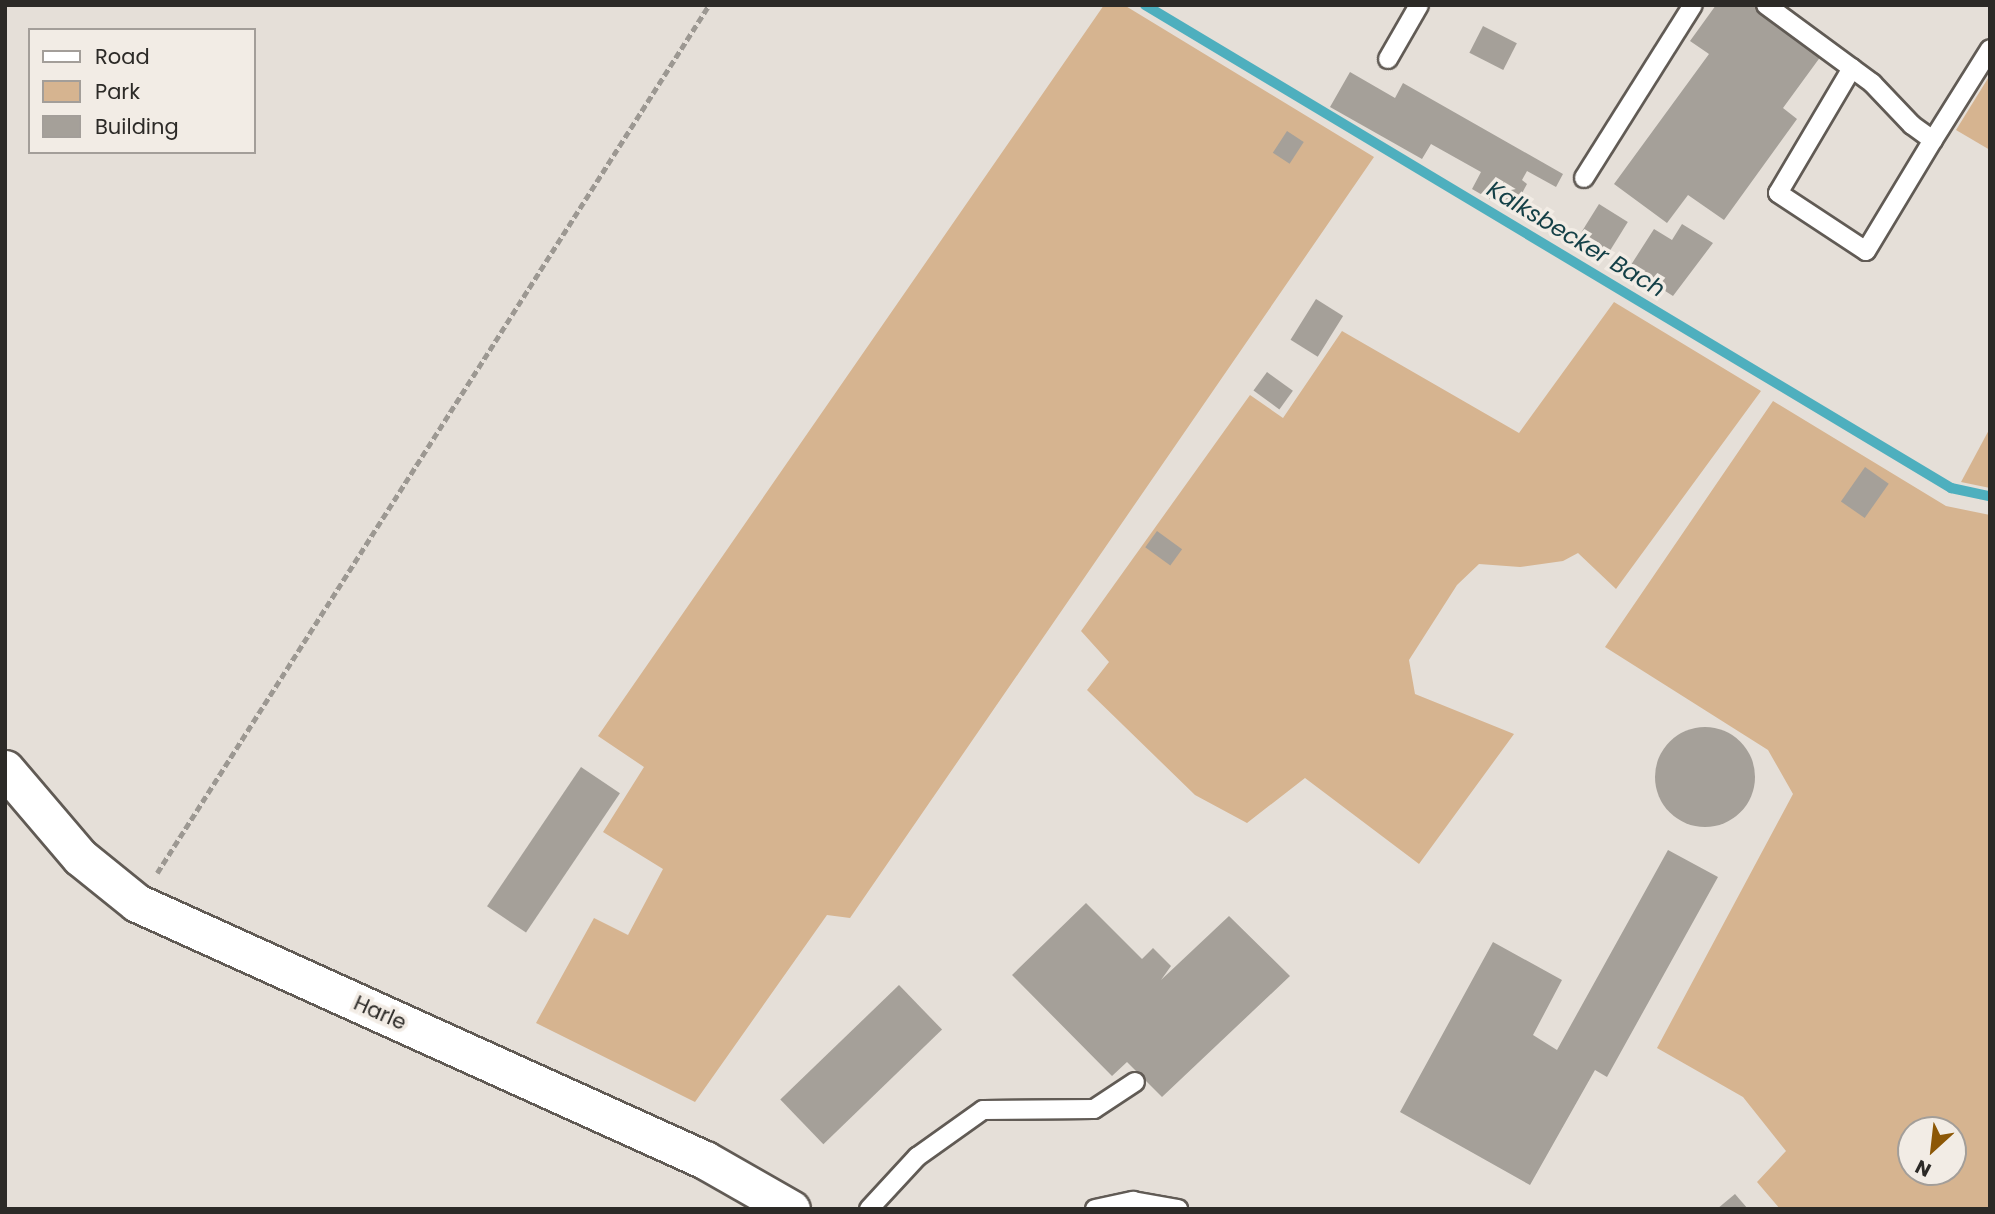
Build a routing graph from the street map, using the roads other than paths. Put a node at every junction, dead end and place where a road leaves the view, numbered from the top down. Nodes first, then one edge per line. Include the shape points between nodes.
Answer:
1 (1419, 5) edge
2 (1693, 5) edge
3 (1766, 5) edge
4 (1990, 49) edge
5 (1388, 59) dead end
6 (1852, 68) junction
7 (1933, 140) junction
8 (1584, 178) dead end
9 (5, 769) edge
10 (1135, 1082) dead end
11 (791, 1209) edge
12 (869, 1209) edge
13 (1095, 1209) edge
14 (1178, 1209) edge

1 - 5 lane
2 - 8 lane
3 - 6 lane
4 - 7 lane
6 - 7 lane
6 - 7 lane via 1778,193 1866,251
9 - 11 street, Harle via 80,857 138,903 705,1160
10 - 12 lane via 1094,1109 983,1110 917,1157
13 - 14 lane via 1133,1201

